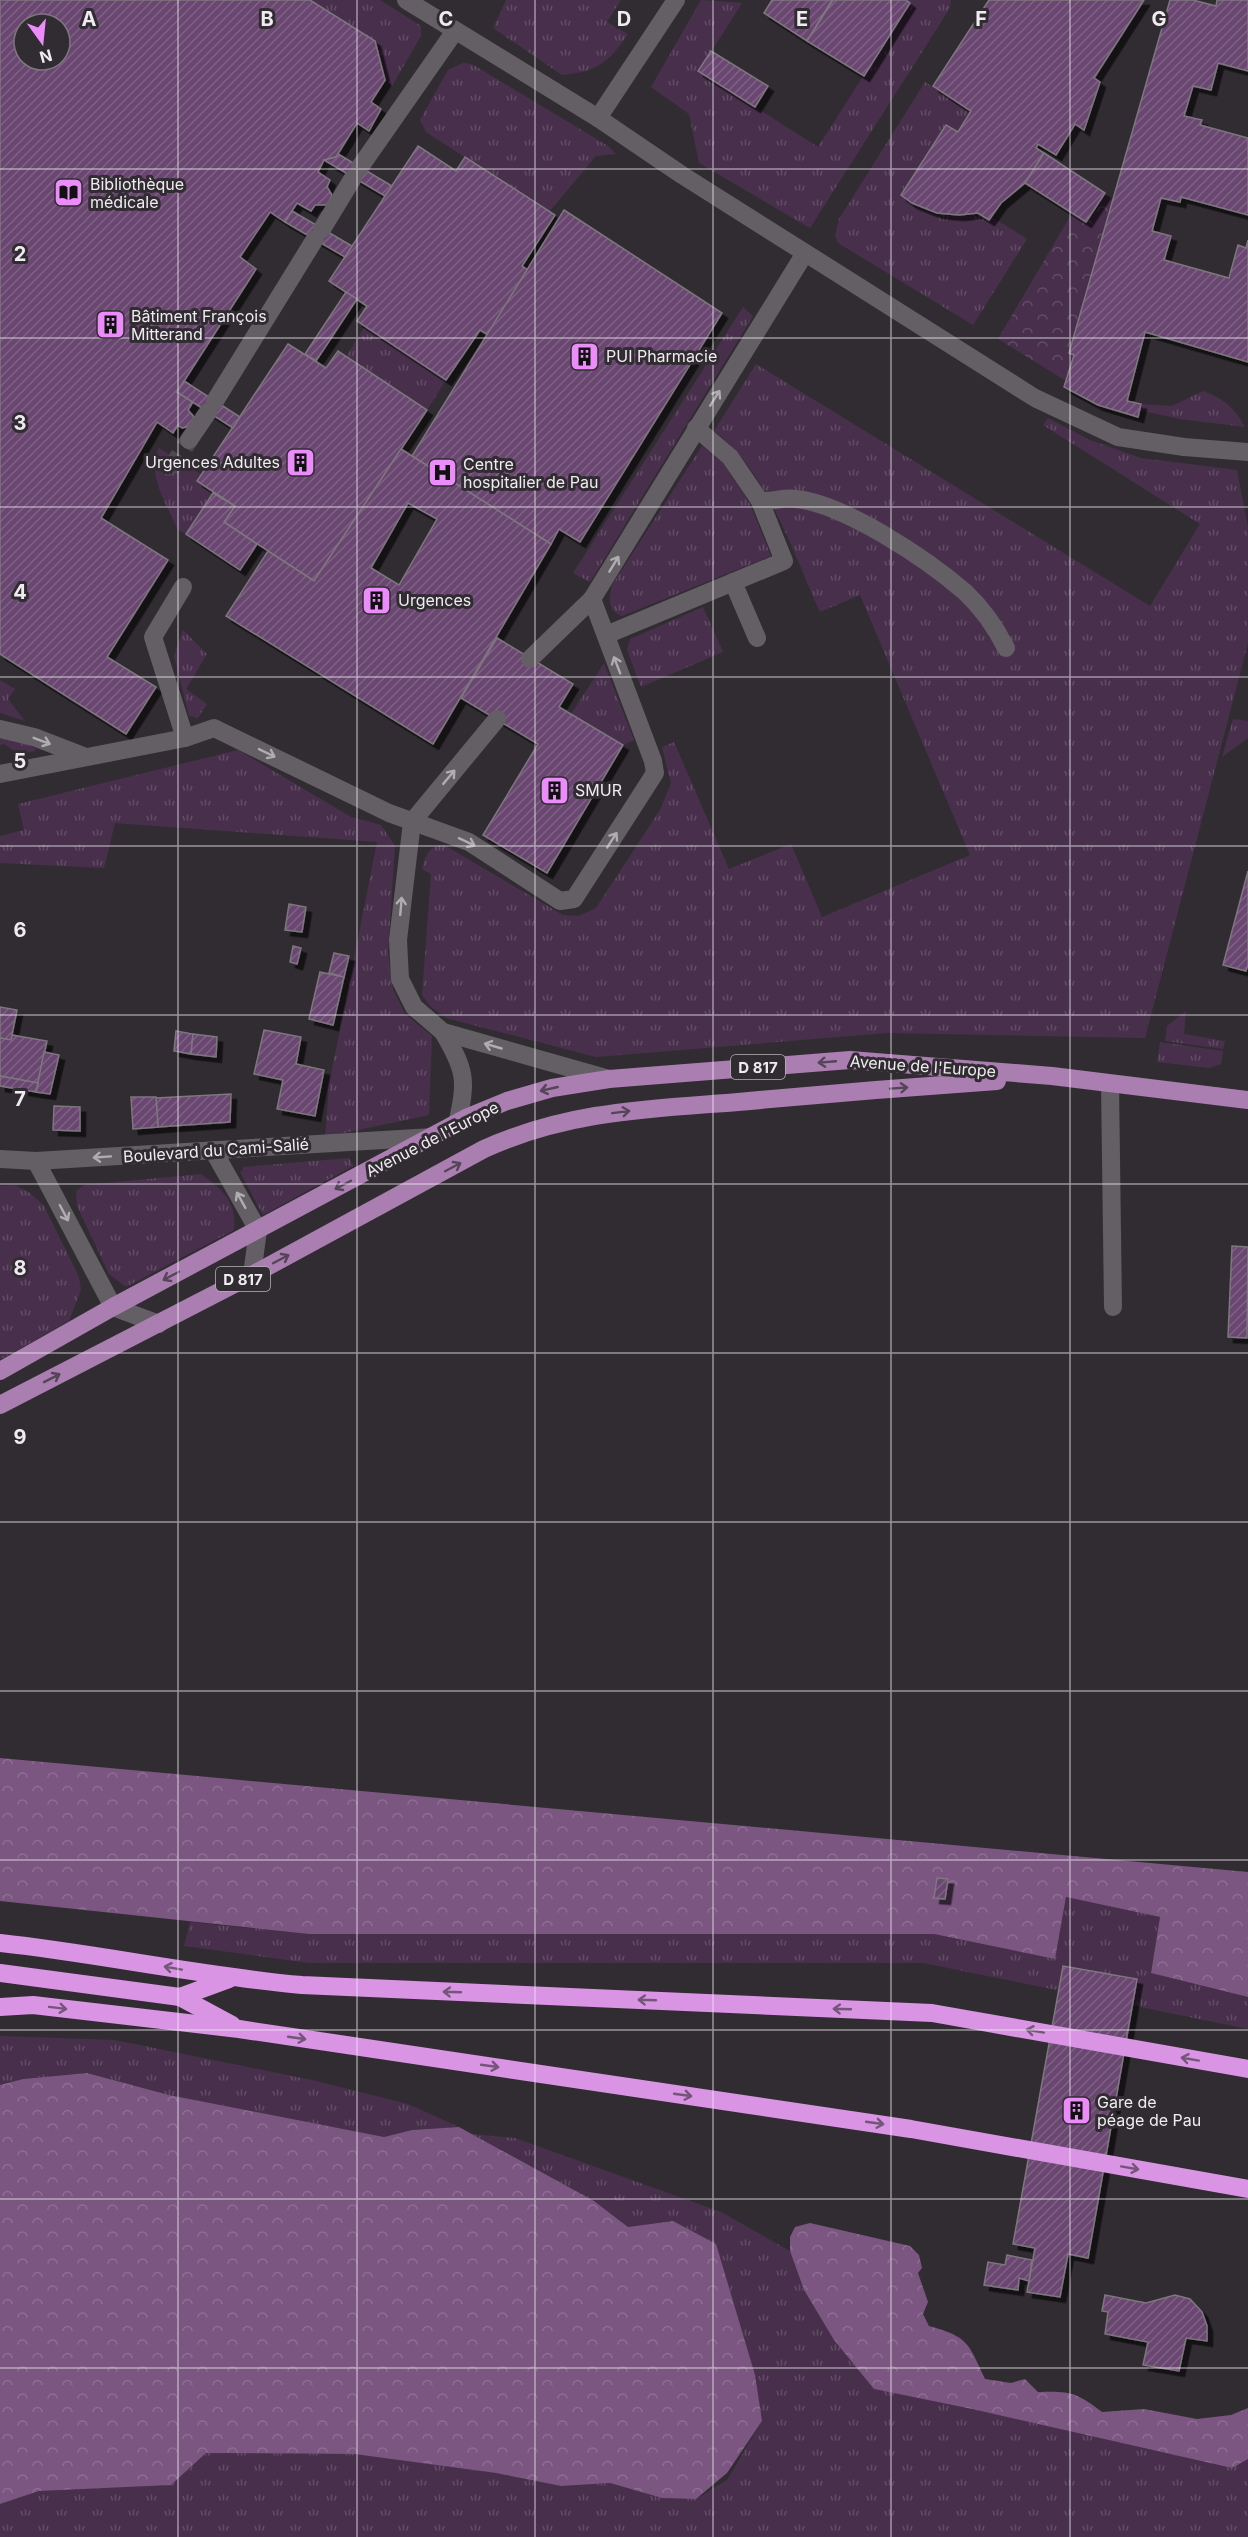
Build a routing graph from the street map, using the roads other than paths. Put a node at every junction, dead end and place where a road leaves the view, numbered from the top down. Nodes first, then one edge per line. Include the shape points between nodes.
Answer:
1 (406, 0) edge
2 (676, 0) edge
3 (455, 31) junction
4 (598, 117) junction
5 (804, 253) junction
6 (696, 428) junction
7 (189, 440) tunnel mouth
8 (1248, 452) edge
9 (760, 501) junction
10 (733, 582) junction
11 (183, 587) dead end
12 (592, 599) junction
13 (606, 635) junction
14 (757, 638) dead end
15 (1006, 648) dead end
16 (530, 658) dead end
17 (497, 719) dead end
18 (0, 729) edge
19 (185, 738) junction
20 (83, 756) junction
21 (0, 774) edge
22 (412, 822) junction
23 (443, 1032) junction
24 (1052, 1076) junction
25 (609, 1080) junction
26 (1110, 1084) junction
27 (1248, 1100) edge
28 (457, 1124) junction
29 (433, 1137) junction
30 (213, 1150) junction
31 (0, 1159) edge
32 (36, 1161) junction
33 (258, 1230) junction
34 (252, 1275) junction
35 (113, 1307) junction
36 (1113, 1307) dead end
37 (159, 1324) junction
38 (0, 1371) edge
39 (0, 1405) edge
40 (0, 1943) edge
41 (0, 1972) edge
42 (231, 1978) junction
43 (180, 1997) junction
44 (0, 2007) edge
45 (239, 2029) junction
46 (1248, 2069) edge
47 (1248, 2189) edge

1 - 3 street
2 - 4 street
3 - 4 street
3 - 7 street via 357,172
4 - 5 street
6 -> 5 street
5 - 8 street via 1035,398 1118,437
6 - 9 street via 730,457
12 -> 6 street
9 - 10 street via 784,561
9 - 15 street via 796,498 831,508 880,532 924,560 966,594
10 - 13 street
10 - 14 street
11 - 19 street via 153,637
12 - 13 street
12 - 16 street
22 -> 13 street via 469,842 560,901 574,900 655,773
22 -> 17 street
18 -> 20 street
19 - 20 street
19 -> 22 street via 214,728
20 - 21 street
23 -> 22 street via 414,1007 400,979 398,940
25 -> 23 street
23 - 28 street via 465,1077
24 -> 25 main road, Avenue de l'Europe / D 817 via 850,1060
24 - 26 main road, Avenue de l'Europe / D 817
34 -> 24 main road, Avenue de l'Europe / D 817 via 484,1149 554,1123 639,1110
25 -> 28 main road, Avenue de l'Europe / D 817 via 552,1088 507,1101
26 - 27 main road, Avenue de l'Europe / D 817
26 - 36 street
28 - 29 main road, Avenue de l'Europe / D 817
29 - 30 street, Boulevard du Cami-Salié
29 -> 33 main road, Avenue de l'Europe / D 817
30 -> 32 street, Boulevard du Cami-Salié
33 -> 30 street
31 - 32 street, Boulevard du Cami-Salié
32 -> 35 street
33 - 34 street
33 -> 35 main road, Avenue de l'Europe / D 817
34 - 37 main road, Avenue de l'Europe / D 817
35 - 37 street
35 - 38 main road, Avenue de l'Europe / D 817
39 -> 37 main road, Avenue de l'Europe / D 817
42 -> 40 highway
41 - 43 highway
42 - 43 highway
46 -> 42 highway via 932,2013 314,1986
43 - 45 highway
44 -> 45 highway via 33,2005
45 -> 47 highway via 911,2129

